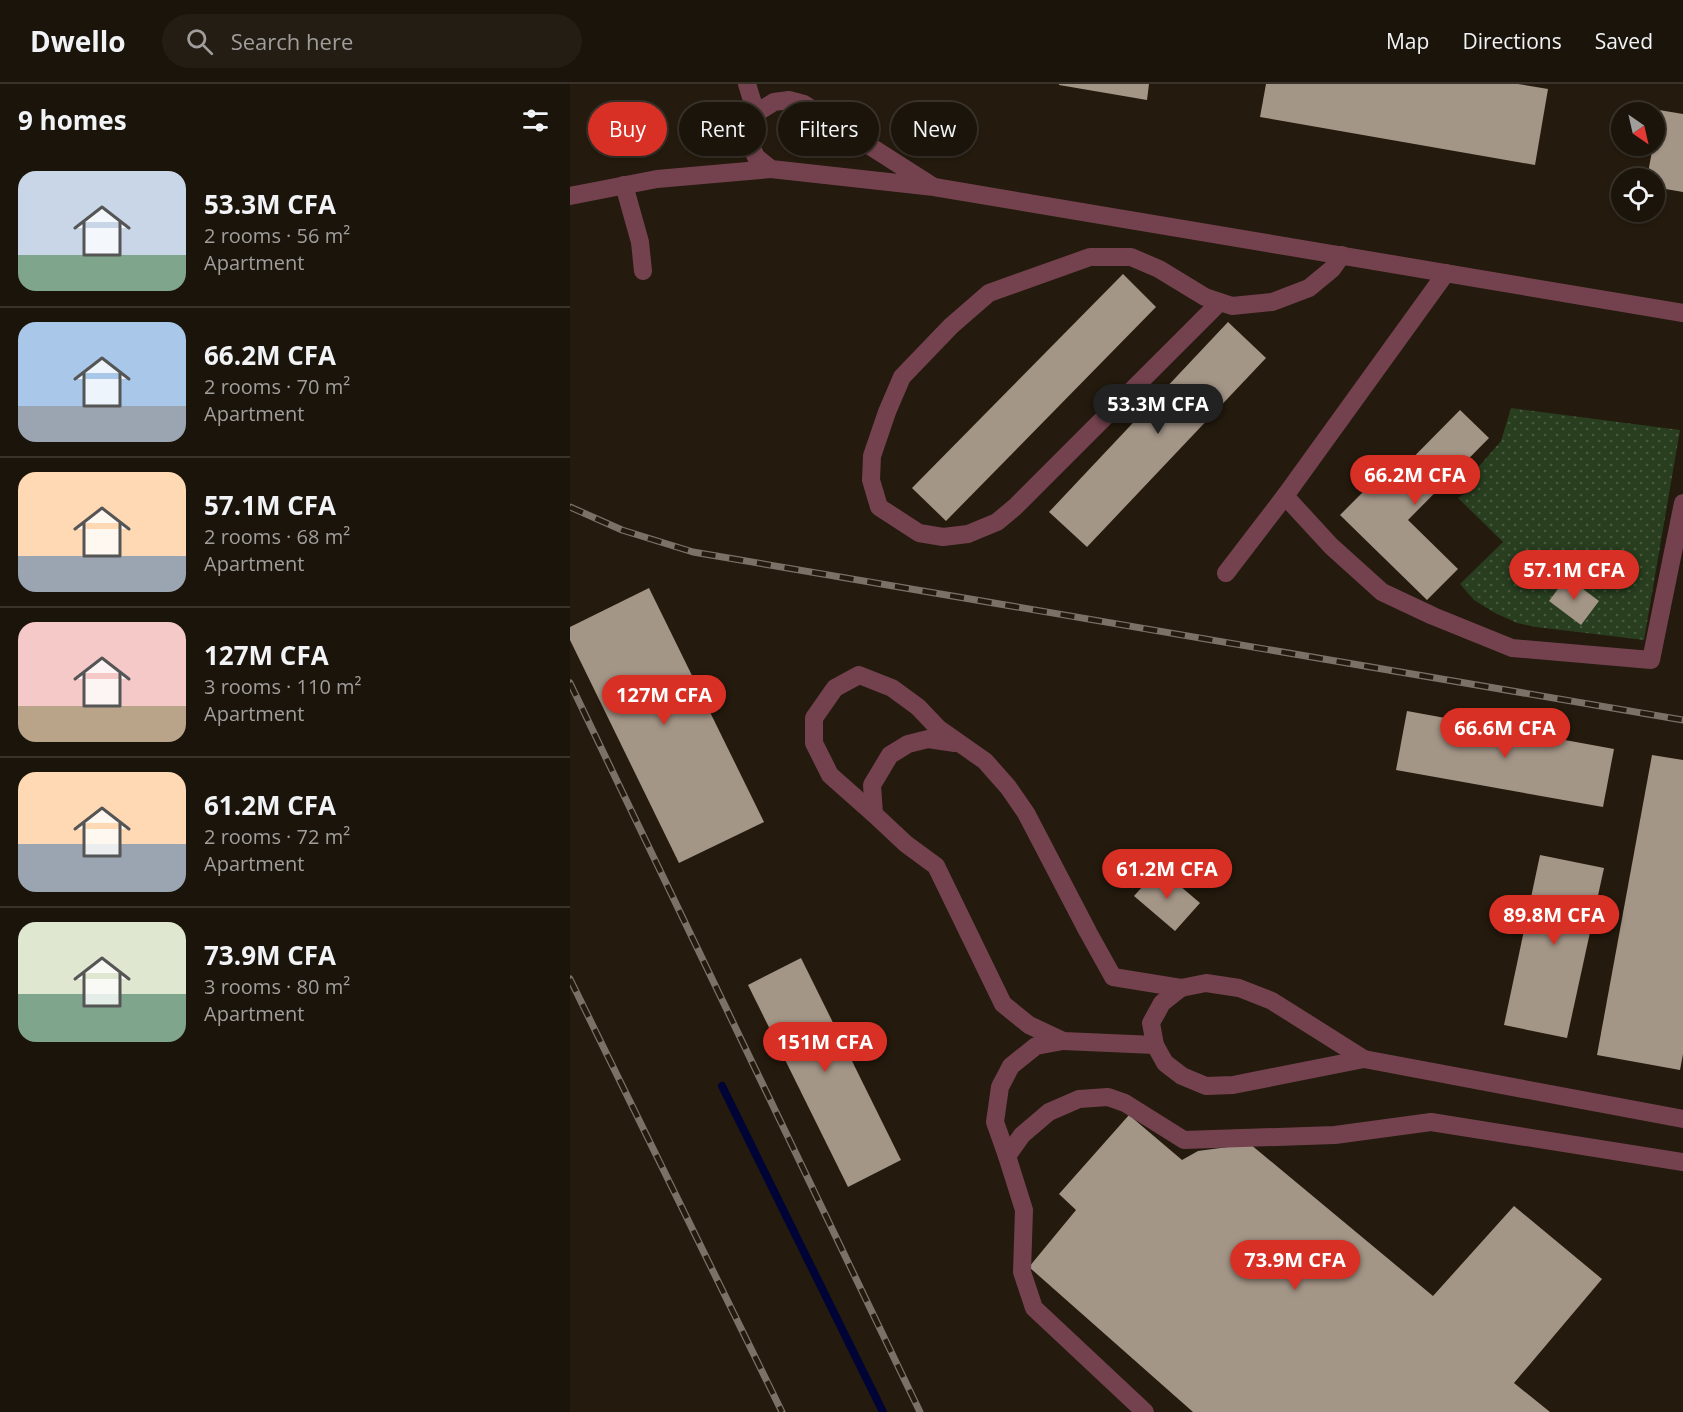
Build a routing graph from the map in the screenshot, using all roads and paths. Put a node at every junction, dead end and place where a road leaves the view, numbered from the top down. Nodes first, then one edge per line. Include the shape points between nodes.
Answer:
1 (747, 84) edge
2 (753, 102) edge
3 (766, 107) edge
4 (756, 156) edge
5 (771, 169) junction
6 (624, 185) junction
7 (934, 187) junction
8 (570, 196) edge
9 (1342, 255) junction
10 (643, 271) dead end
11 (1446, 273) junction
12 (1220, 302) junction
13 (1683, 313) edge
14 (1285, 496) junction
15 (1683, 503) edge
16 (1226, 573) dead end
17 (960, 744) junction
18 (874, 814) junction
19 (1181, 987) junction
20 (1063, 1041) junction
21 (1155, 1045) junction
22 (1364, 1059) junction
23 (1683, 1119) edge
24 (1007, 1156) junction
25 (1683, 1162) edge
26 (1145, 1412) edge

1 - 2 lane
3 - 7 lane via 789,99 804,104
4 - 5 lane
5 - 6 lane
5 - 7 lane
6 - 8 lane
6 - 10 lane via 640,242
7 - 9 lane
9 - 11 lane
9 - 12 lane via 1309,288 1272,302 1232,306
11 - 13 lane
11 - 14 lane
12 - 12 lane via 1131,257 1090,257 989,293 902,377 872,456 871,480 879,507 919,533 943,537 968,534 997,522
14 - 15 lane via 1331,546 1382,592 1433,616 1512,648 1651,660
14 - 16 lane
17 - 18 lane via 928,739 890,754 872,785
17 - 18 lane via 891,688 859,675 835,688 814,718 814,742 830,775
17 - 19 lane via 985,761 1026,813 1113,977
18 - 20 lane via 936,866 1003,1004 1029,1025
19 - 21 lane via 1162,1003 1151,1023
19 - 22 lane via 1206,983 1239,988 1272,1001
20 - 21 lane
20 - 24 lane via 1036,1047 1011,1066 1000,1087 995,1122
21 - 22 lane via 1164,1063 1206,1086 1233,1085
22 - 23 lane
24 - 25 lane via 1022,1135 1049,1112 1079,1099 1108,1097 1125,1103 1184,1140 1335,1135 1431,1122
24 - 26 lane via 1024,1210 1022,1272 1034,1308

